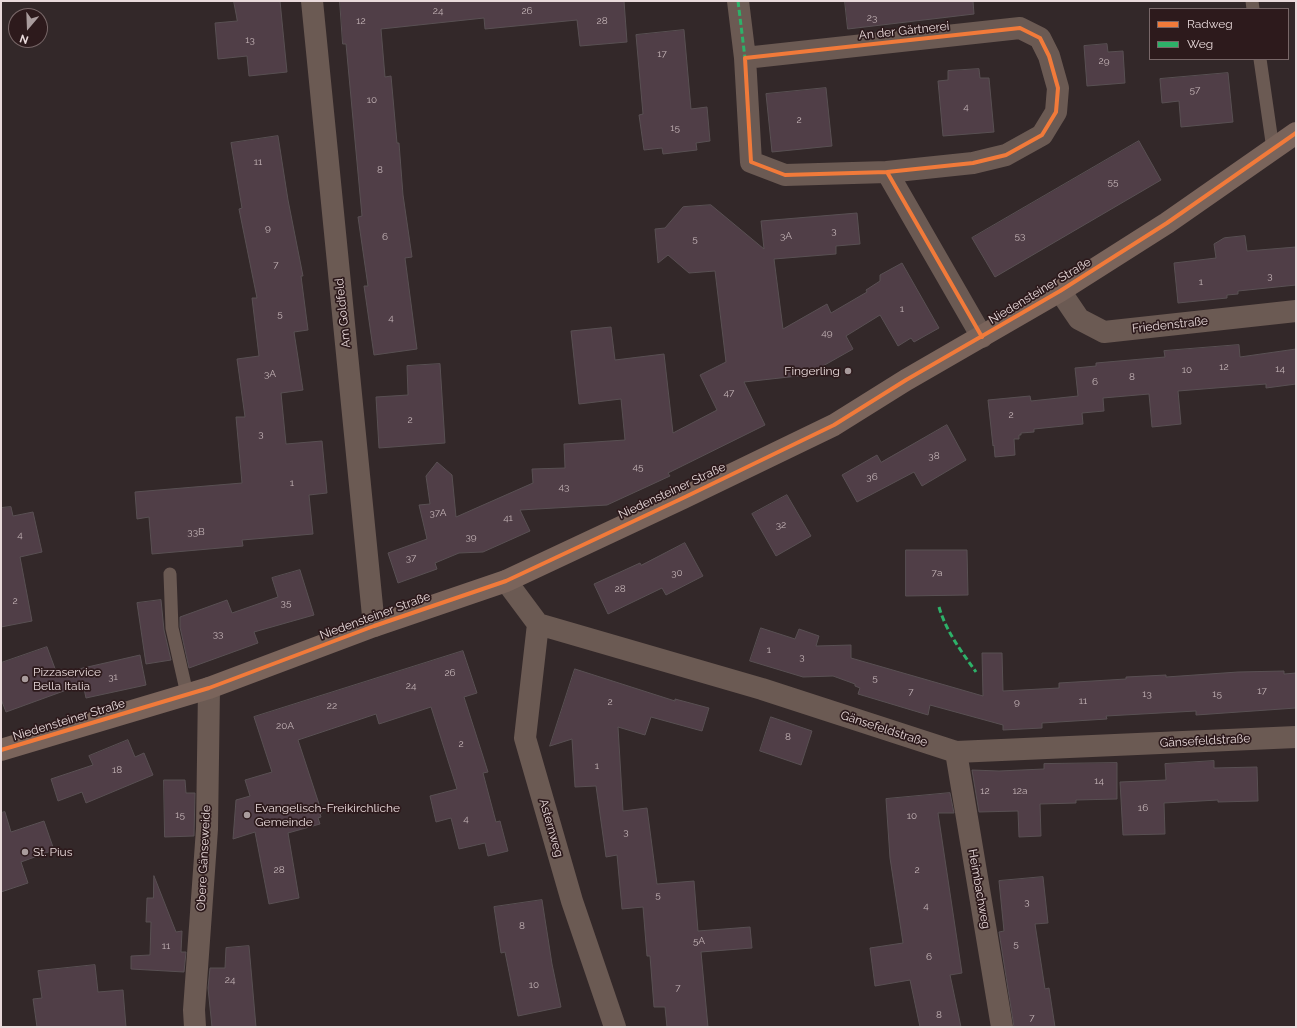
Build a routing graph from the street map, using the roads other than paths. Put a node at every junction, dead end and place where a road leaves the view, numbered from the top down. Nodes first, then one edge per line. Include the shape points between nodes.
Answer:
1 (312, 1) edge
2 (738, 1) edge
3 (744, 58) junction
4 (1260, 60) edge
5 (1296, 133) edge
6 (1273, 150) junction
7 (887, 172) junction
8 (1060, 291) junction
9 (1296, 311) edge
10 (982, 337) junction
11 (170, 574) dead end
12 (506, 581) junction
13 (538, 624) junction
14 (374, 626) junction
15 (209, 688) junction
16 (187, 694) junction
17 (1296, 737) edge
18 (1, 750) edge
19 (956, 752) junction
20 (195, 1027) edge
21 (615, 1027) edge
22 (1002, 1027) edge

1 - 14 street, Am Goldfeld
2 - 3 street, An der Gärtnerei
3 - 7 street, An der Gärtnerei via 751,162 785,175
3 - 7 street, An der Gärtnerei via 1020,28 1040,38 1049,56 1058,88 1056,112 1042,135 1006,155 973,163
4 - 6 lane
5 - 6 main road, Niedensteiner Straße
6 - 8 main road, Niedensteiner Straße via 1167,223
7 - 10 street
8 - 9 street, Friedenstraße via 1079,319 1104,332
8 - 10 main road, Niedensteiner Straße
10 - 12 main road, Niedensteiner Straße via 834,425
11 - 16 lane via 172,628
12 - 13 street
12 - 14 main road, Niedensteiner Straße
13 - 19 street, Gänsefeldstraße via 762,689
13 - 21 street, Asternweg via 525,738 572,901
14 - 15 main road, Niedensteiner Straße
15 - 16 main road, Niedensteiner Straße
15 - 20 street, Obere Gänseweide via 207,829 194,1010
16 - 18 main road, Niedensteiner Straße
17 - 19 street, Gänsefeldstraße
19 - 22 street, Heimbachweg

